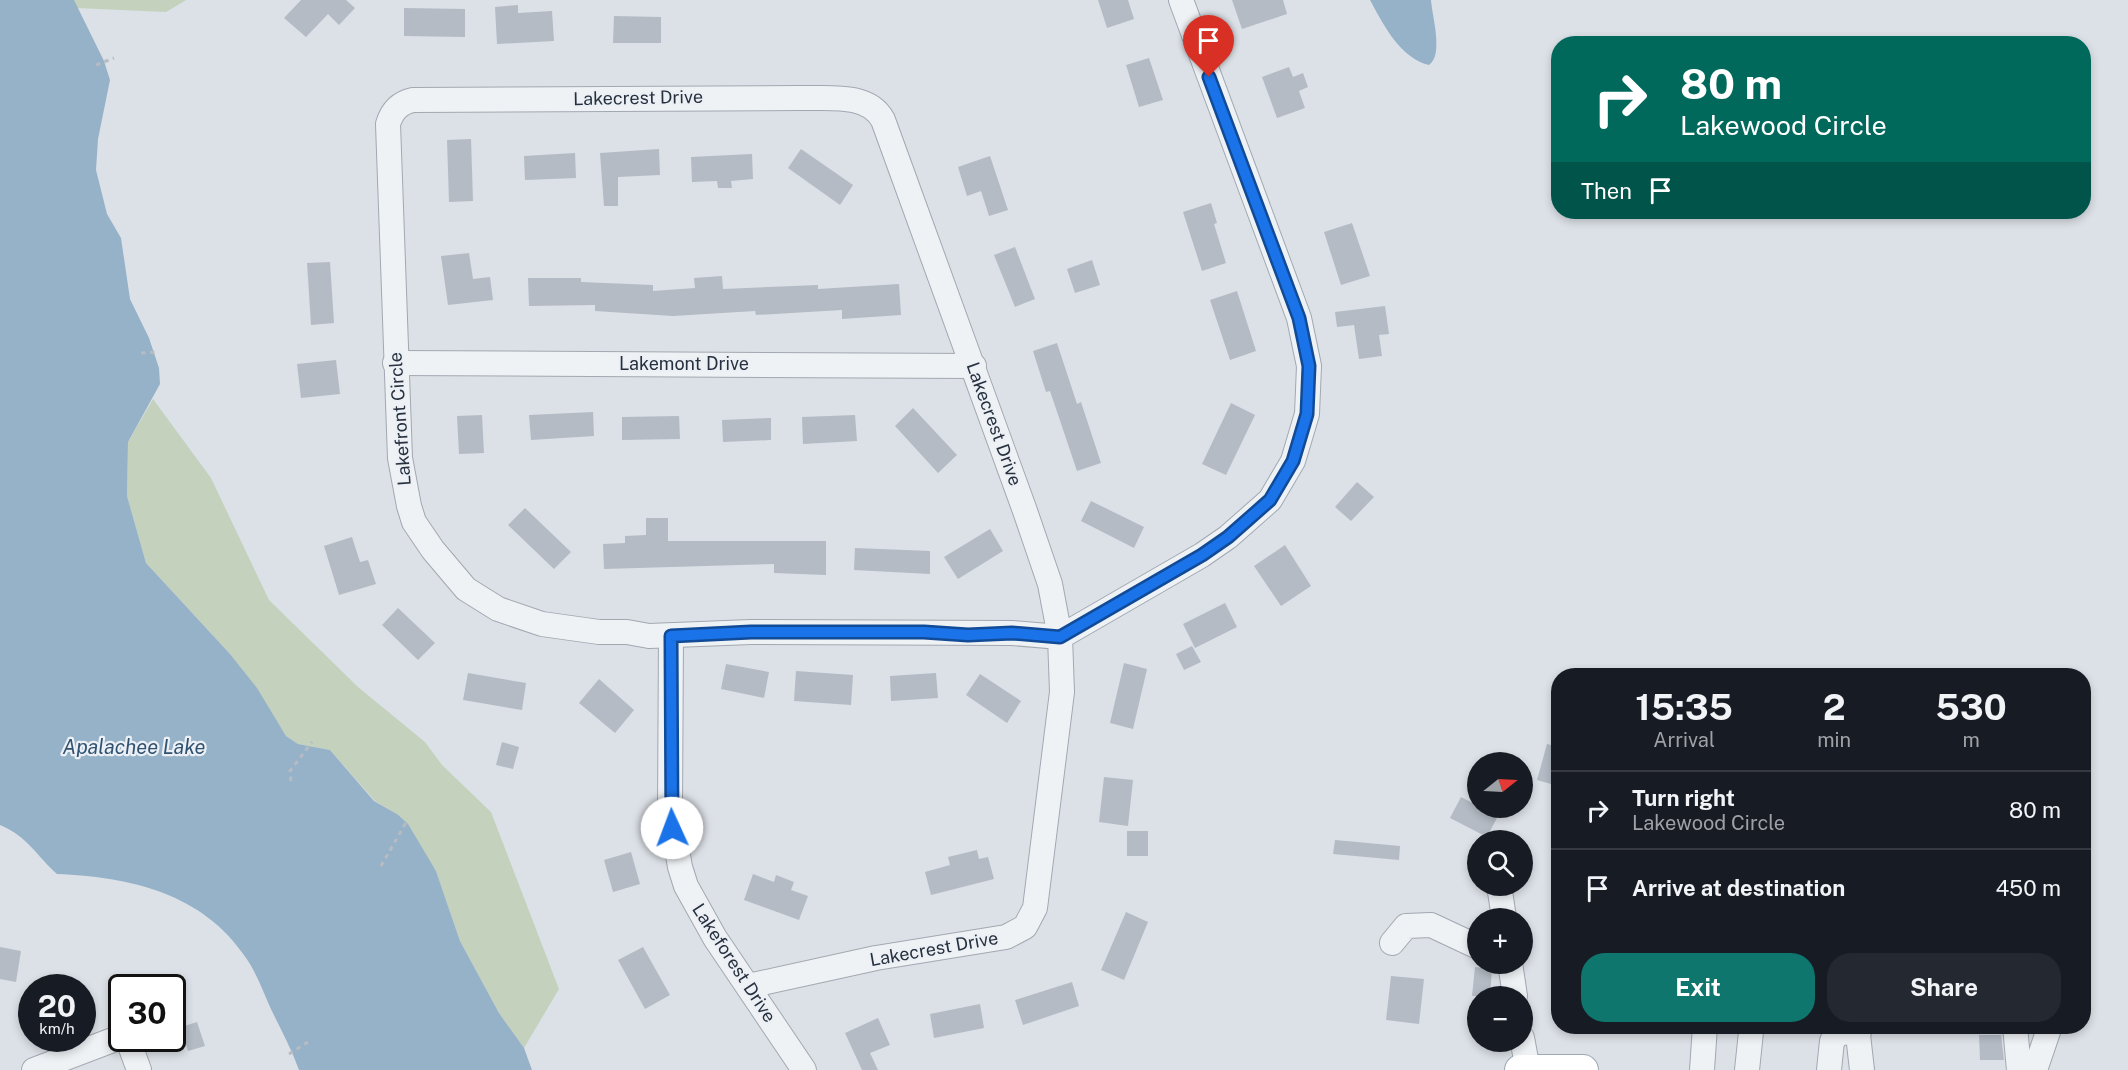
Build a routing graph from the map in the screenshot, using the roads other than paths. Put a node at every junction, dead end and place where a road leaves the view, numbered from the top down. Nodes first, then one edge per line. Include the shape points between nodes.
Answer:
1 (1181, 0) edge
2 (412, 100) joint
3 (395, 363) junction
4 (974, 366) junction
5 (671, 636) junction
6 (1060, 637) junction
7 (1467, 942) edge
8 (1392, 943) dead end
9 (748, 986) junction
10 (1704, 1034) edge
11 (1751, 1034) edge
12 (1838, 1034) edge
13 (1858, 1034) edge
14 (2016, 1034) edge
15 (2047, 1034) edge
16 (1523, 1052) edge
17 (34, 1070) edge
18 (139, 1070) edge
19 (804, 1070) edge
20 (1525, 1070) edge
21 (1583, 1070) edge
22 (1702, 1070) edge
23 (1747, 1070) edge
24 (1829, 1070) edge
25 (1862, 1070) edge
26 (2019, 1070) edge
27 (2035, 1070) edge

1 - 6 street via 1299,318 1309,366 1307,414 1286,476 1257,513 1202,555
2 - 3 street, Lakefront Circle via 399,105 387,124
2 - 4 street, Lakecrest Drive via 799,98 869,105 883,120
3 - 4 street, Lakemont Drive
3 - 5 street, Lakefront Circle via 402,474 411,514 433,550 466,589 498,609 542,624
4 - 6 street, Lakecrest Drive via 1050,584
5 - 6 street, Lakefront Circle via 924,632
5 - 9 street, Lakeforest Drive via 670,808 675,848 686,886
6 - 9 street, Lakecrest Drive via 1060,704 1035,908 1025,927 1006,937 876,958
7 - 8 street via 1431,925 1406,926
9 - 19 street, Lakeforest Drive
10 - 22 street
11 - 23 street
12 - 24 street via 1832,1041
13 - 25 street
14 - 26 street
15 - 27 street
16 - 20 street
17 - 18 street via 118,1038 128,1040
20 - 21 main road

